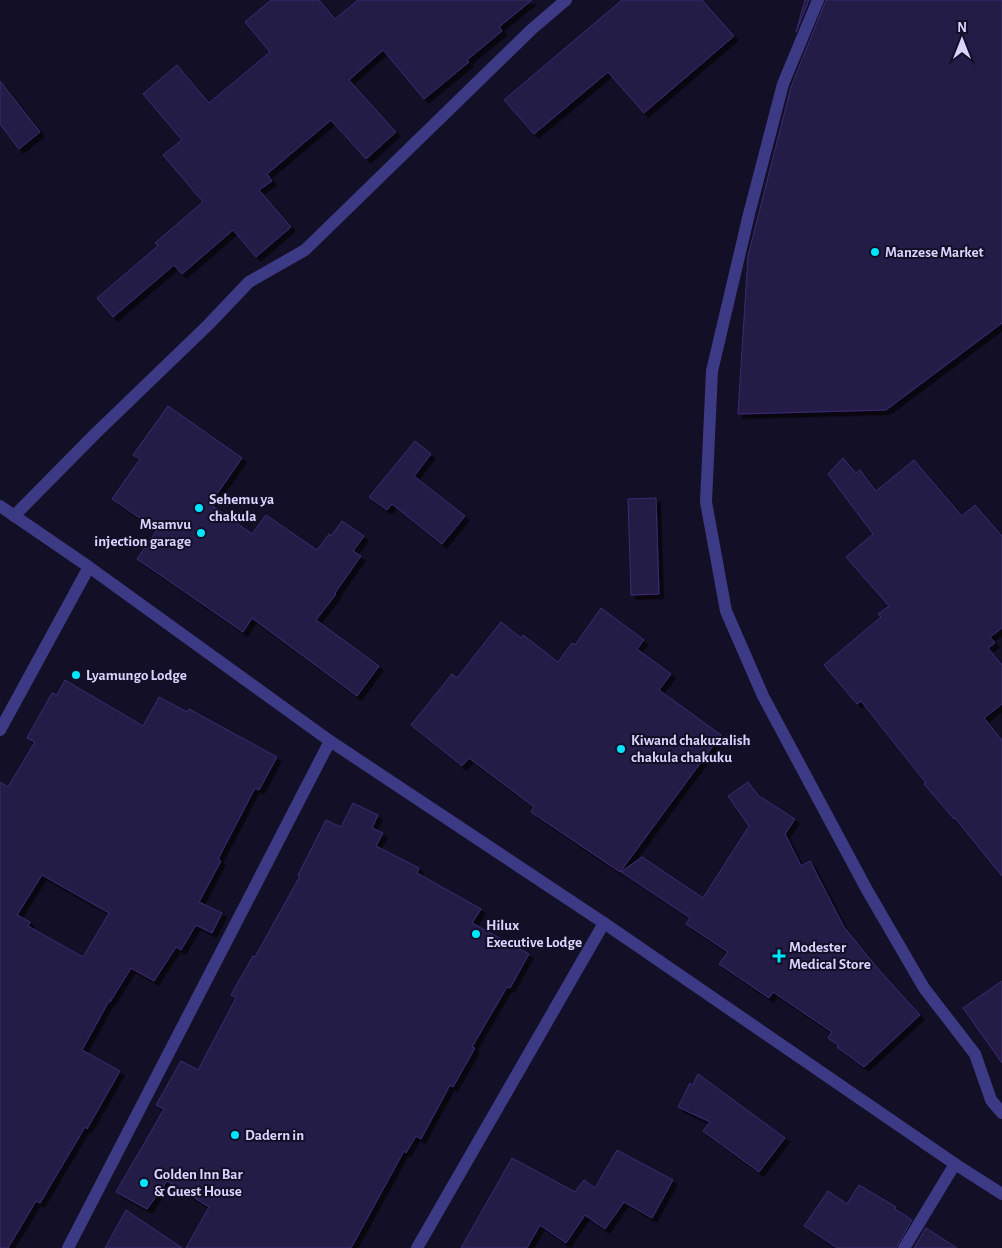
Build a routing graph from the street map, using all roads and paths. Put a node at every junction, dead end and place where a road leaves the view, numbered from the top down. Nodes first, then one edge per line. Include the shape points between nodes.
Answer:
1 (566, 0) edge
2 (818, 0) edge
3 (0, 506) edge
4 (14, 516) junction
5 (90, 567) junction
6 (0, 730) edge
7 (330, 741) junction
8 (604, 923) junction
9 (1002, 1113) edge
10 (954, 1164) junction
11 (1002, 1194) edge
12 (68, 1248) edge
13 (417, 1248) edge
14 (904, 1248) edge

1 - 4 street via 304,250 249,282
2 - 9 street via 783,84 712,370 706,502 726,611 763,696 867,890 924,988 975,1054 991,1100
3 - 4 street
4 - 5 street
5 - 6 street
5 - 7 street
7 - 8 street
7 - 12 street
8 - 10 street
8 - 13 street
10 - 11 street
10 - 14 street

